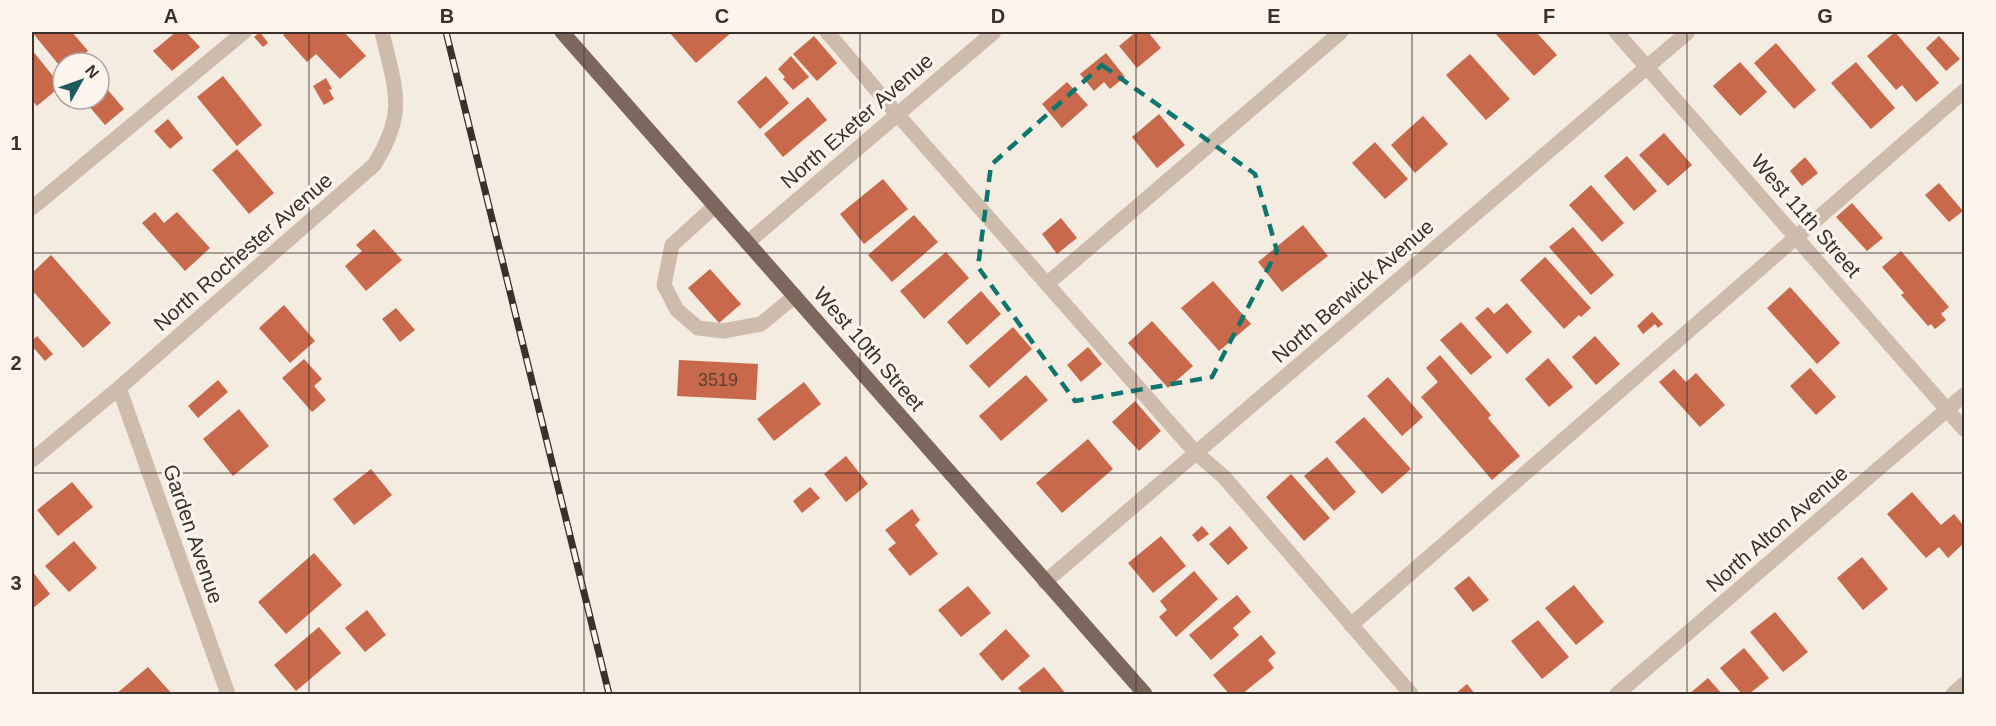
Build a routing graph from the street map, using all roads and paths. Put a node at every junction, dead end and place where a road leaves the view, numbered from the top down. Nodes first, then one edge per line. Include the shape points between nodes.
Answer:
1 (244, 32) edge
2 (382, 32) edge
3 (562, 32) edge
4 (827, 32) edge
5 (994, 32) edge
6 (1341, 32) edge
7 (1616, 32) edge
8 (1688, 32) edge
9 (1647, 66) junction
10 (1965, 92) edge
11 (897, 114) junction
12 (715, 206) junction
13 (32, 208) edge
14 (1797, 237) junction
15 (747, 243) junction
16 (1047, 284) junction
17 (795, 296) junction
18 (119, 388) junction
19 (1965, 395) edge
20 (1947, 410) junction
21 (1965, 429) edge
22 (1196, 453) junction
23 (32, 460) edge
24 (1045, 582) junction
25 (1351, 625) junction
26 (1965, 684) edge
27 (228, 694) edge
28 (1145, 694) edge
29 (1411, 694) edge
30 (1617, 694) edge
31 (1953, 694) edge

1 - 13 street
2 - 18 street, North Rochester Avenue via 394,80 396,112 389,140 374,165
3 - 12 main road, West 10th Street
4 - 11 street
5 - 11 street, North Exeter Avenue
6 - 16 street
7 - 9 street, West 11th Street
8 - 9 street, North Berwick Avenue
9 - 14 street, West 11th Street
9 - 22 street, North Berwick Avenue
10 - 14 street
11 - 15 street, North Exeter Avenue
11 - 16 street
12 - 15 main road, West 10th Street
12 - 17 street via 672,245 664,285 677,310 698,328 723,331 760,324
14 - 20 street, West 11th Street
14 - 25 street
15 - 17 main road, West 10th Street
16 - 22 street
17 - 24 main road, West 10th Street
18 - 23 street, North Rochester Avenue
18 - 27 street, Garden Avenue
19 - 20 street, North Alton Avenue
20 - 21 street, West 11th Street
20 - 30 street, North Alton Avenue
22 - 24 street, North Berwick Avenue
22 - 25 street via 1224,477
24 - 28 main road, West 10th Street
25 - 29 street
26 - 31 street

